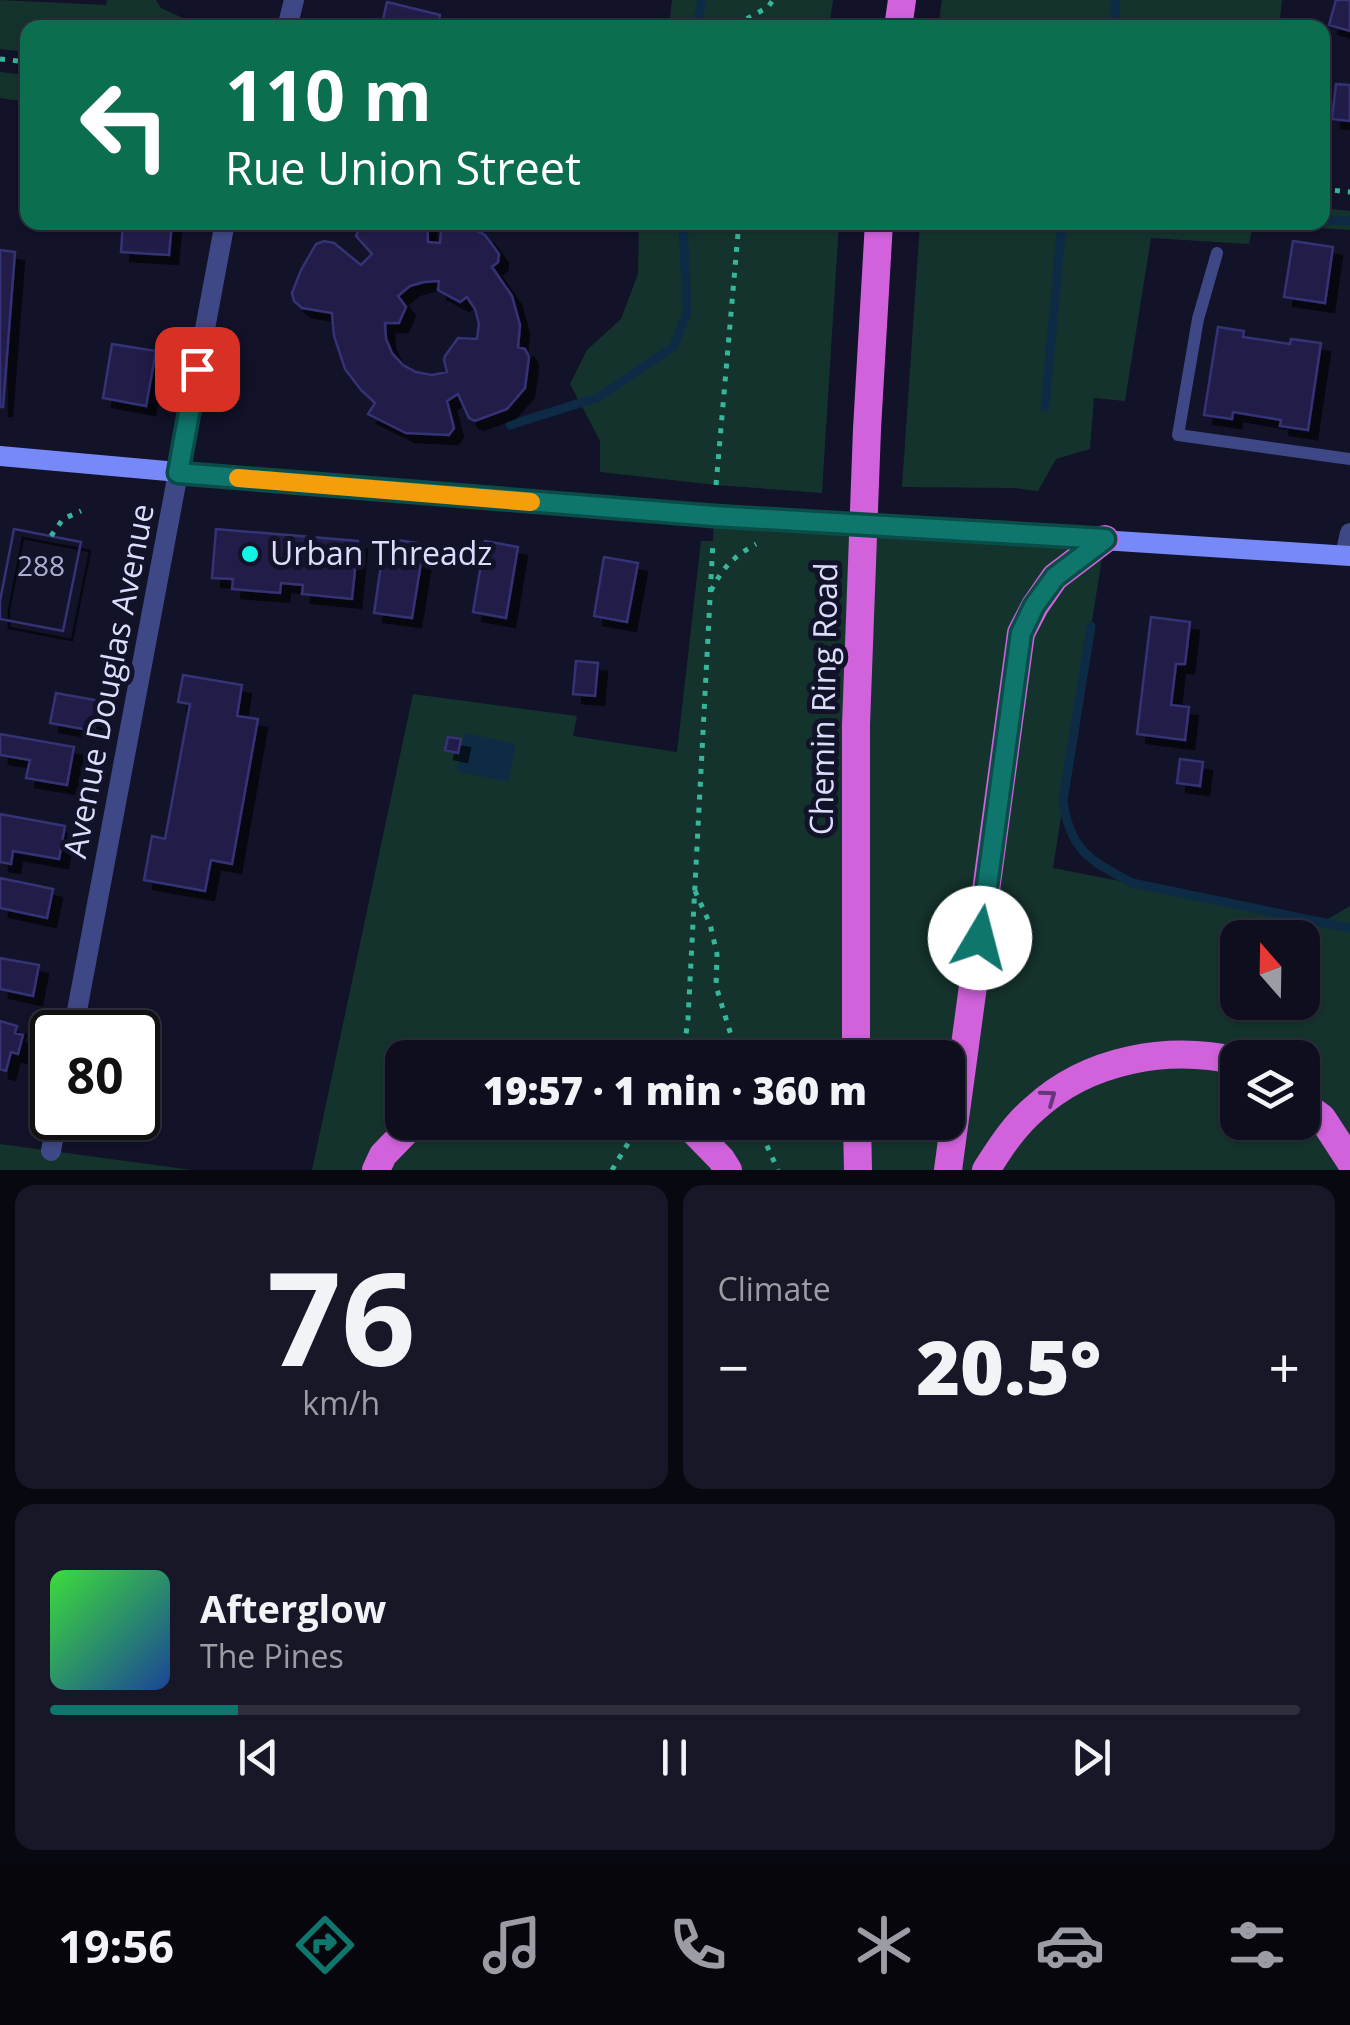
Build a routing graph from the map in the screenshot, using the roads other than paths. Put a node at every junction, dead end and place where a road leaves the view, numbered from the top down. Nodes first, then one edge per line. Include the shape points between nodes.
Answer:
1 (224, 230) edge
2 (878, 230) edge
3 (1217, 253) dead end
4 (0, 456) edge
5 (1350, 459) edge
6 (178, 473) junction
7 (1350, 533) edge
8 (1105, 539) junction
9 (1348, 555) edge
10 (77, 1010) edge
11 (856, 1040) edge
12 (1220, 1058) edge
13 (1320, 1116) edge
14 (53, 1140) edge
15 (398, 1140) edge
16 (703, 1140) edge
17 (857, 1140) edge
18 (51, 1152) dead end
19 (1350, 1160) edge
20 (376, 1170) edge
21 (728, 1170) edge
22 (858, 1170) edge
23 (948, 1170) edge
24 (986, 1170) edge

1 - 6 street, Avenue Douglas Avenue
2 - 11 highway, Chemin Ring Road via 856,724
3 - 5 lane via 1178,435
4 - 6 main road
6 - 8 main road
6 - 10 street, Avenue Douglas Avenue
7 - 9 street
8 - 9 main road
8 - 23 highway via 1055,577 1021,633
24 -> 12 highway via 1004,1140 1064,1086 1111,1064 1178,1052
13 - 19 highway
14 - 18 street
15 - 20 highway
16 - 21 highway
17 - 22 highway

